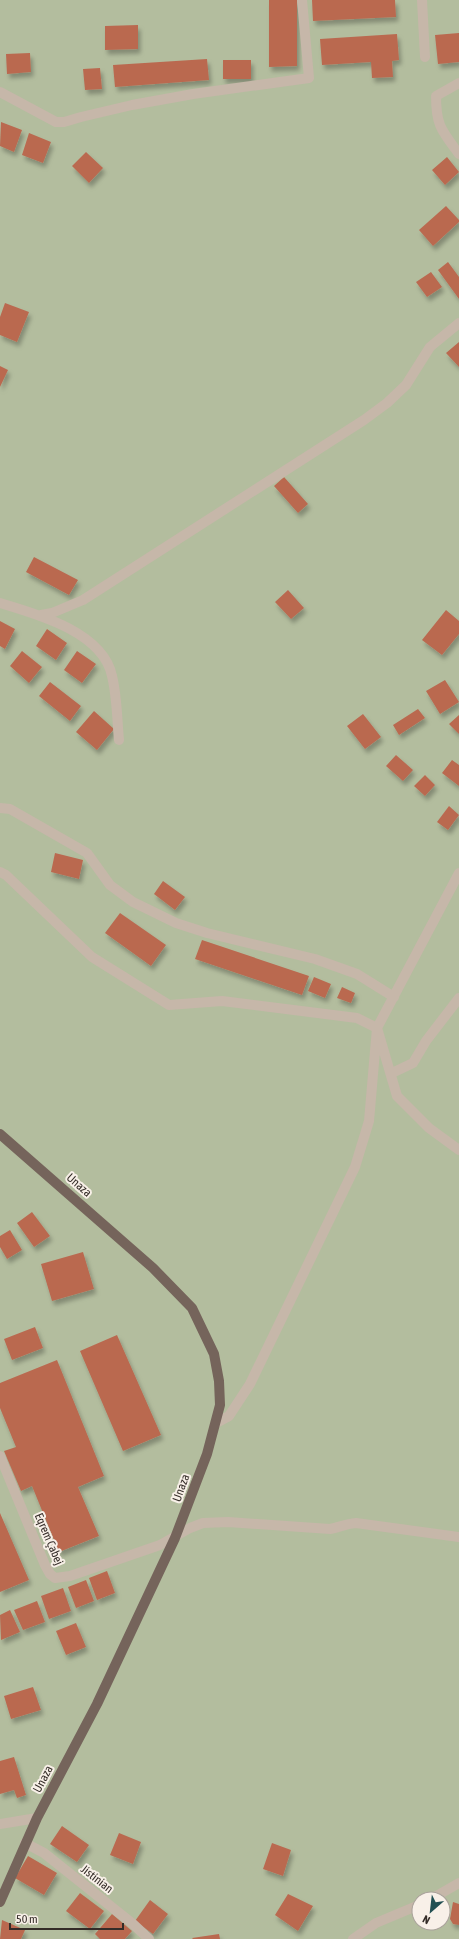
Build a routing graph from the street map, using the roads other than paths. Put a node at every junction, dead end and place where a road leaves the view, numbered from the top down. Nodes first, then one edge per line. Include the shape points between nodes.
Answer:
1 (302, 0) edge
2 (422, 0) edge
3 (425, 57) dead end
4 (459, 83) edge
5 (0, 92) edge
6 (459, 154) edge
7 (459, 323) edge
8 (0, 603) edge
9 (41, 615) junction
10 (119, 740) dead end
11 (0, 808) edge
12 (0, 872) edge
13 (459, 873) edge
14 (394, 997) junction
15 (459, 998) edge
16 (377, 1028) junction
17 (392, 1074) junction
18 (0, 1134) edge
19 (459, 1150) edge
20 (216, 1423) junction
21 (0, 1456) edge
22 (459, 1537) edge
23 (175, 1538) junction
24 (37, 1818) junction
25 (0, 1824) edge
26 (25, 1843) junction
27 (459, 1883) edge
28 (445, 1891) edge
29 (0, 1902) edge
30 (411, 1908) edge
31 (356, 1938) edge
32 (149, 1939) edge

1 - 5 street via 309,78 193,94 132,105 64,122 56,122
2 - 3 street
4 - 6 street via 436,96 436,115 440,129
7 - 9 street via 430,347 406,385 364,420 83,600
8 - 9 street
9 - 10 street via 90,641 104,658 112,675
11 - 14 street via 10,809 87,853 110,885 133,902 176,923 315,959 357,974
12 - 16 street via 92,957 169,1005 222,1001 357,1018
13 - 14 street
14 - 16 street
15 - 17 street via 426,1041 413,1063
16 - 17 street
16 - 20 street via 369,1122 355,1167 250,1384 229,1416
17 - 19 street via 397,1096 429,1128
18 - 20 main road, Unaza via 153,1268 192,1308 214,1354 220,1405
20 - 23 main road, Unaza
21 - 23 street, Eqrem Çabej via 50,1574 55,1578 70,1576
22 - 23 street via 356,1524 344,1524 330,1529 228,1522 203,1523
23 - 24 main road, Unaza via 97,1704
24 - 25 street
24 - 26 main road, Unaza
26 - 29 main road, Unaza
26 - 32 street, Jistinian via 44,1853
27 - 28 street
30 - 31 street via 376,1923

